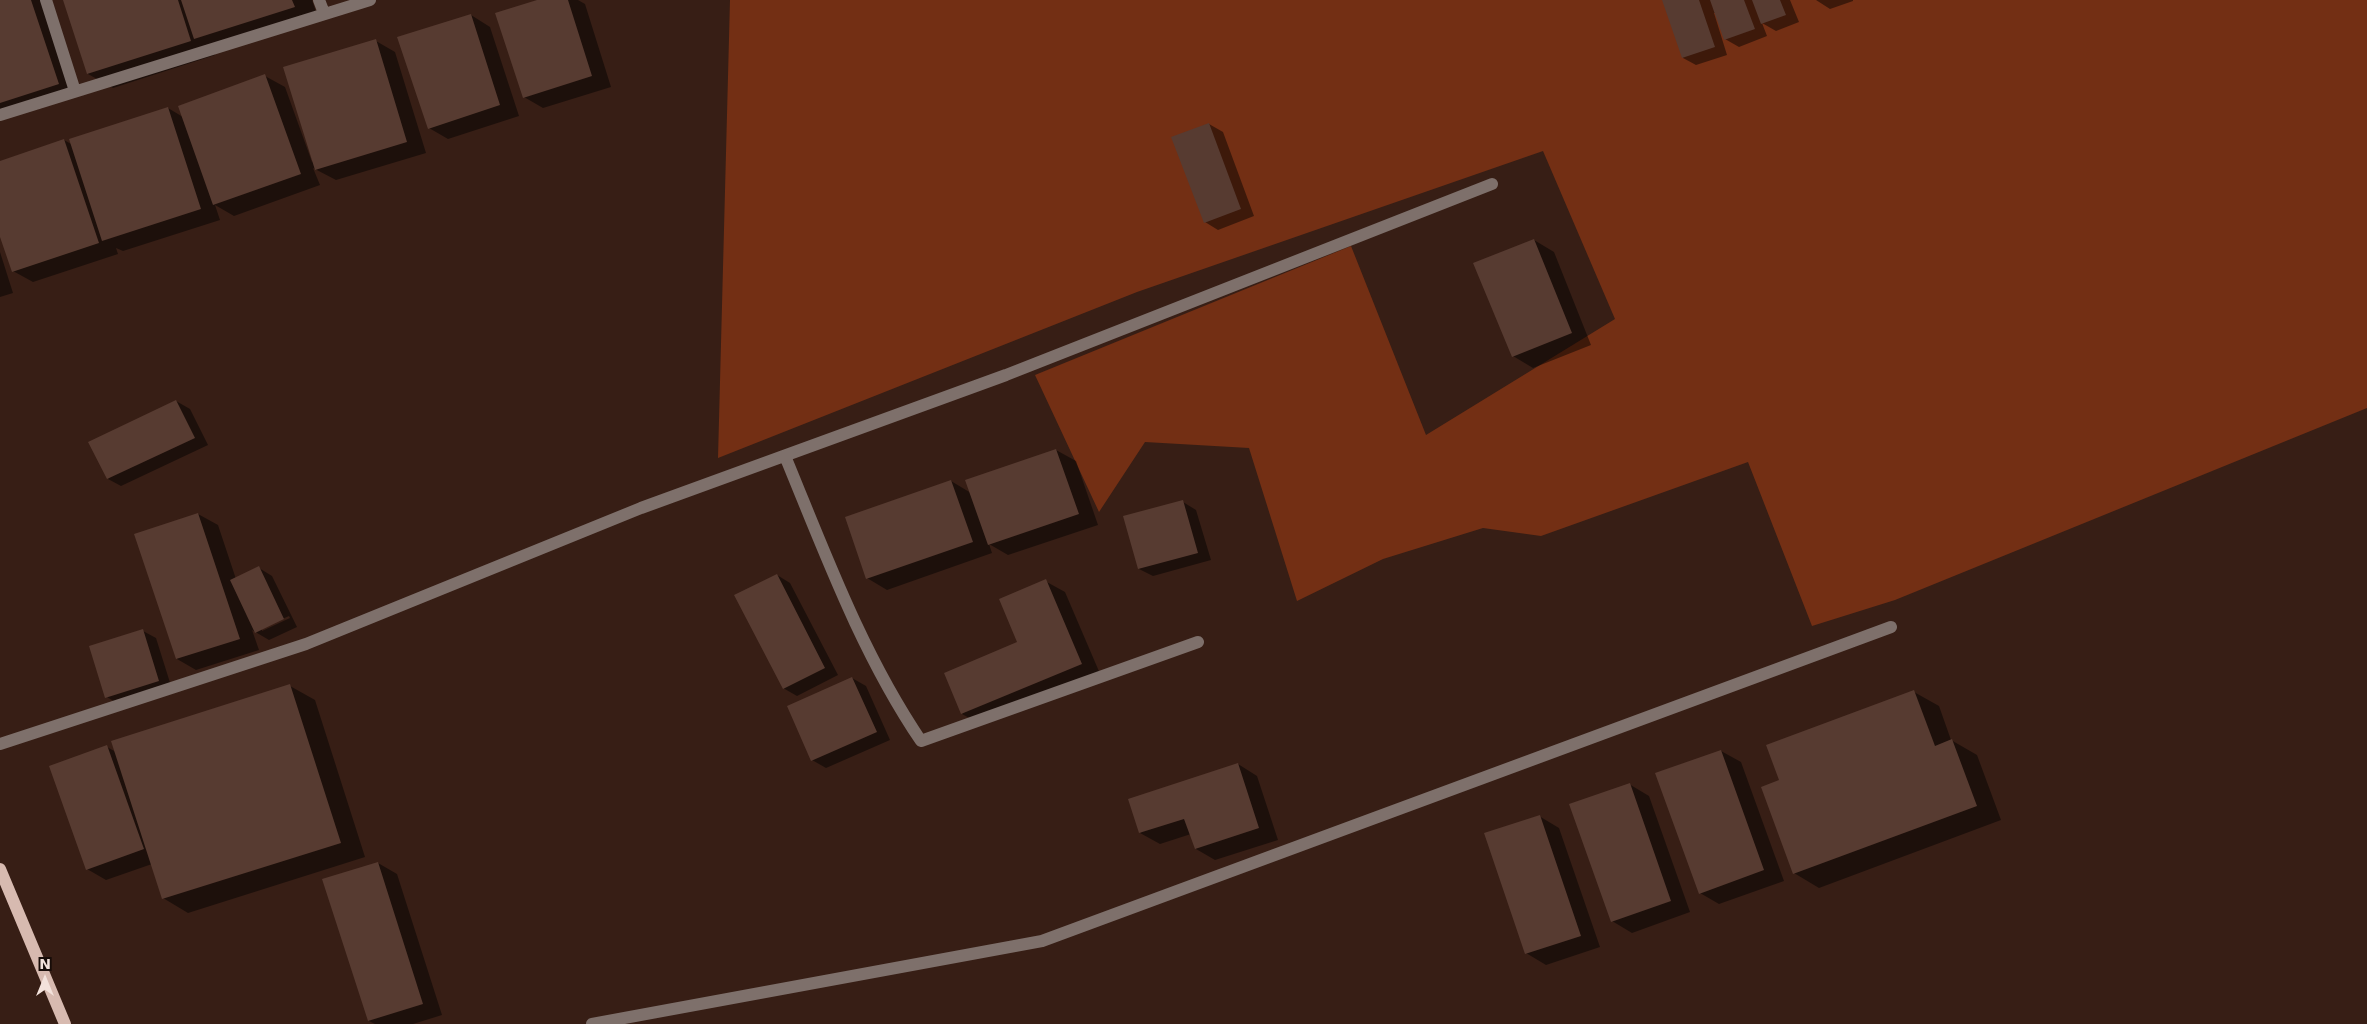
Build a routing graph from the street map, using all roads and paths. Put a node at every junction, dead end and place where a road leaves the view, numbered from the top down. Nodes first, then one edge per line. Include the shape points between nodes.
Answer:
1 (46, 0) edge
2 (319, 0) edge
3 (370, 0) edge
4 (324, 13) junction
5 (75, 91) junction
6 (0, 115) edge
7 (1492, 184) dead end
8 (785, 456) junction
9 (1891, 627) dead end
10 (1198, 642) dead end
11 (0, 744) edge
12 (0, 870) edge
13 (65, 1024) edge
14 (592, 1024) edge

1 - 5 street
2 - 4 street
3 - 4 street
4 - 5 street
5 - 6 street
7 - 8 street via 1006,375
8 - 10 street via 846,605 900,711 920,742
8 - 11 street via 641,508 306,644
9 - 14 street via 1042,941
12 - 13 main road

